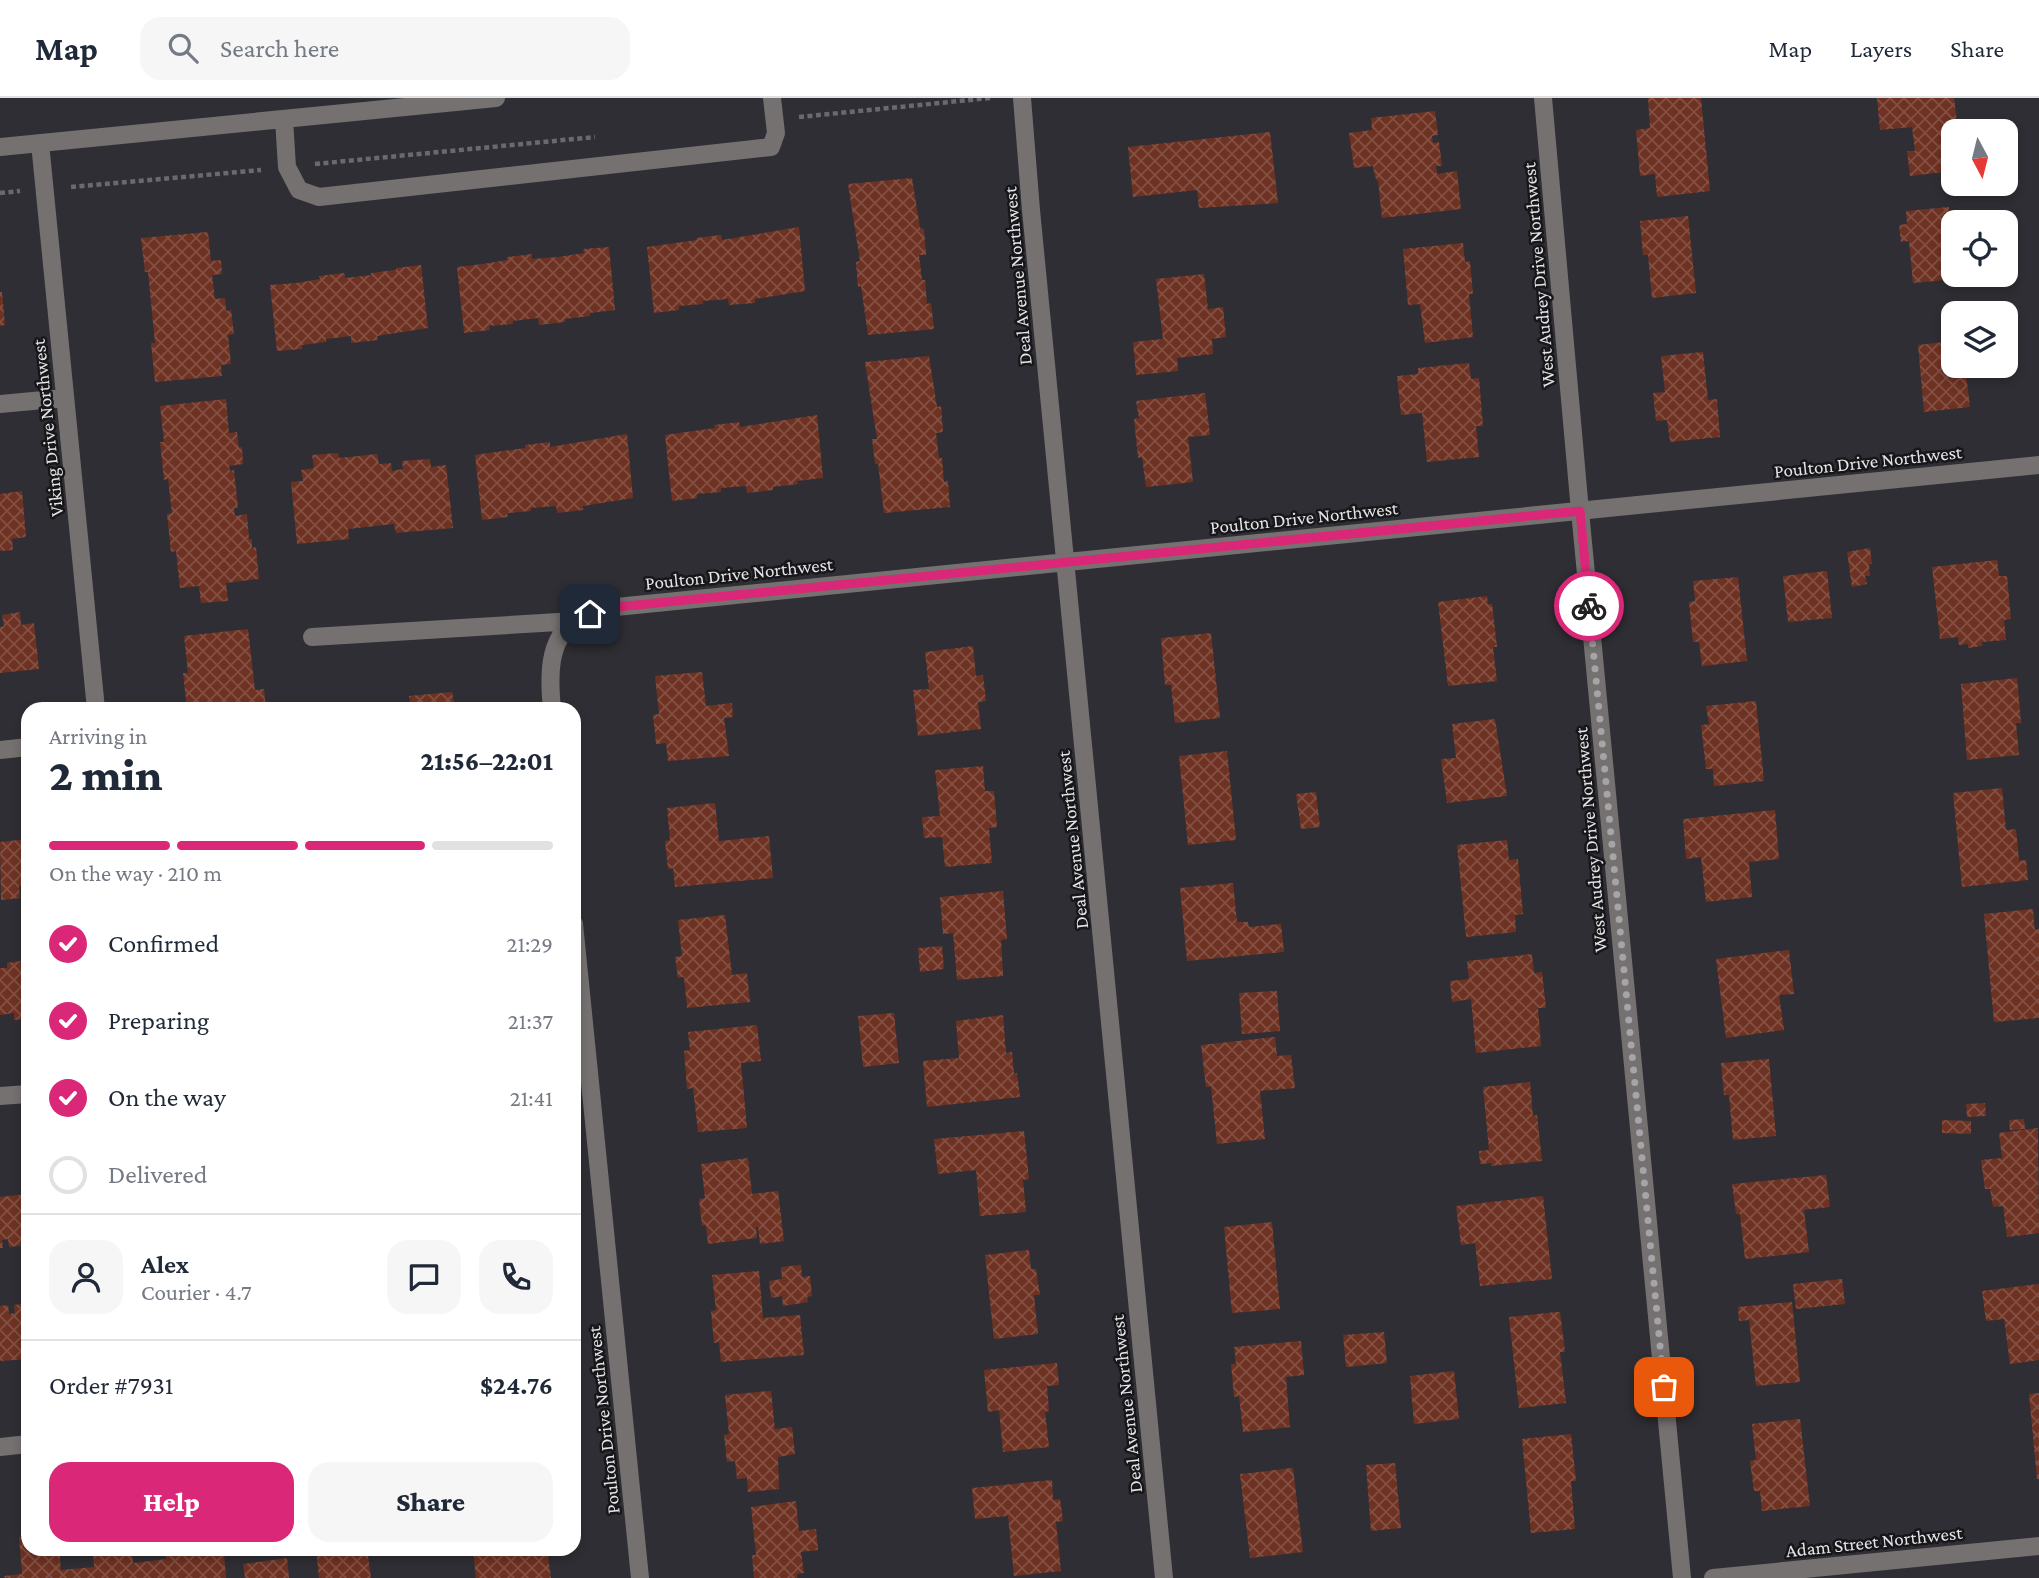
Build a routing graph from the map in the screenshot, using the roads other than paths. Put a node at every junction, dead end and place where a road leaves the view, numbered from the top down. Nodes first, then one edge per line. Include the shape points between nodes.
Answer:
1 (496, 98) edge
2 (772, 98) edge
3 (1022, 98) edge
4 (1543, 98) edge
5 (284, 119) junction
6 (40, 143) junction
7 (0, 147) edge
8 (65, 398) junction
9 (0, 404) edge
10 (2039, 466) edge
11 (1580, 511) junction
12 (1066, 562) junction
13 (575, 621) junction
14 (312, 637) dead end
15 (95, 702) edge
16 (551, 702) edge
17 (21, 748) edge
18 (0, 750) edge
19 (581, 993) edge
20 (21, 1094) edge
21 (0, 1096) edge
22 (21, 1445) edge
23 (0, 1447) edge
24 (2039, 1546) edge
25 (640, 1578) edge
26 (1164, 1578) edge
27 (1682, 1578) edge
28 (1713, 1578) edge

1 - 5 street
2 - 5 street via 775,132 771,147 318,197 299,190 288,167
3 - 12 street, Deal Avenue Northwest
4 - 11 street, West Audrey Drive Northwest
5 - 6 street
6 - 7 street
6 - 8 street, Viking Drive Northwest
8 - 9 street
8 - 15 street, Viking Drive Northwest
10 - 11 street, Poulton Drive Northwest
11 - 12 street, Poulton Drive Northwest
11 - 27 street, West Audrey Drive Northwest
12 - 13 street, Poulton Drive Northwest via 606,608
12 - 26 street, Deal Avenue Northwest
13 - 14 street, Poulton Drive Northwest
13 - 16 street via 552,656
17 - 18 street
19 - 25 street, Poulton Drive Northwest
20 - 21 street
22 - 23 street
24 - 28 street, Adam Street Northwest

